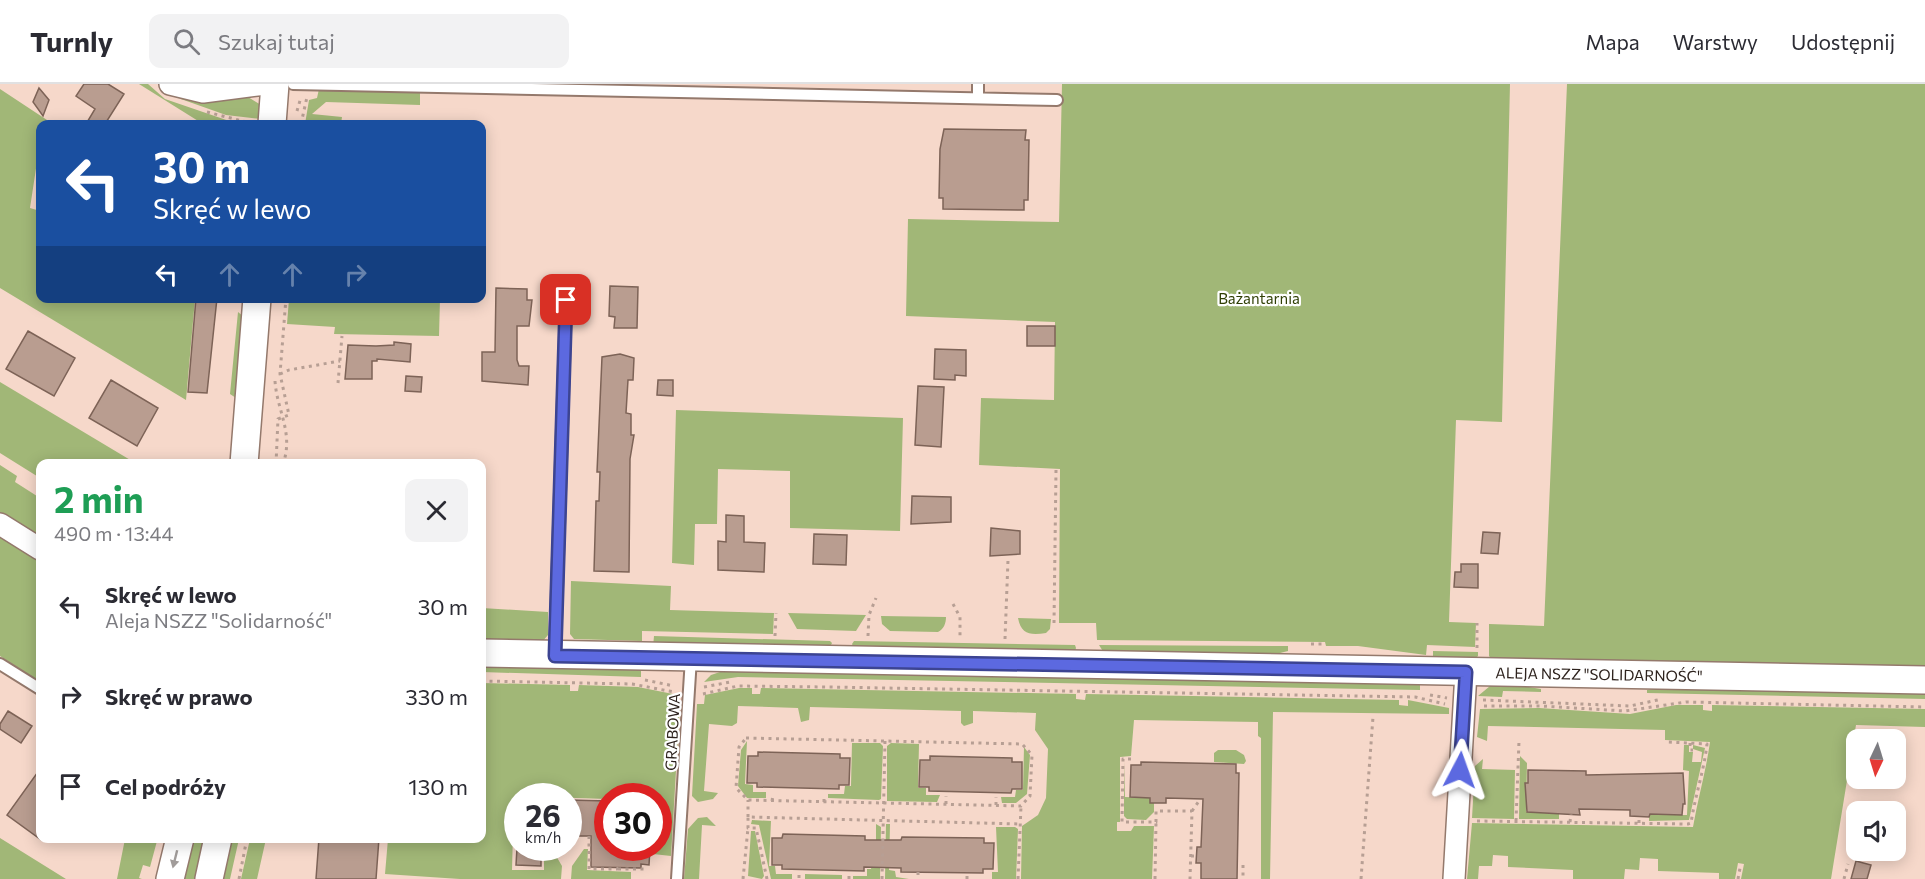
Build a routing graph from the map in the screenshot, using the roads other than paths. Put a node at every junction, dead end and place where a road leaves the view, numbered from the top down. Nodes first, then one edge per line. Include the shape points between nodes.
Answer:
1 (170, 84) edge
2 (266, 84) edge
3 (275, 84) edge
4 (293, 84) edge
5 (978, 84) edge
6 (307, 85) edge
7 (978, 97) junction
8 (1057, 100) dead end
9 (272, 120) edge
10 (566, 300) dead end
11 (257, 303) edge
12 (244, 459) edge
13 (0, 524) edge
14 (36, 546) edge
15 (486, 653) edge
16 (555, 656) junction
17 (691, 658) junction
18 (1471, 661) junction
19 (0, 664) edge
20 (1925, 680) edge
21 (36, 686) edge
22 (179, 843) edge
23 (217, 843) edge
24 (170, 879) edge
25 (209, 879) edge
26 (677, 879) edge
27 (1454, 879) edge

1 - 2 street via 203,92
3 - 9 street
4 - 6 lane
5 - 7 lane
6 - 7 lane
7 - 8 lane
10 - 16 lane
11 - 12 street
13 - 14 street
15 - 16 street, ALEJA NSZZ "SOLIDARNOŚĆ"
16 - 17 street, ALEJA NSZZ "SOLIDARNOŚĆ"
17 - 18 street, ALEJA NSZZ "SOLIDARNOŚĆ"
17 - 26 lane, GRABOWA
18 - 20 street, ALEJA NSZZ "SOLIDARNOŚĆ"
18 - 27 street via 1464,709
19 - 21 lane
22 -> 24 street
23 - 25 street

